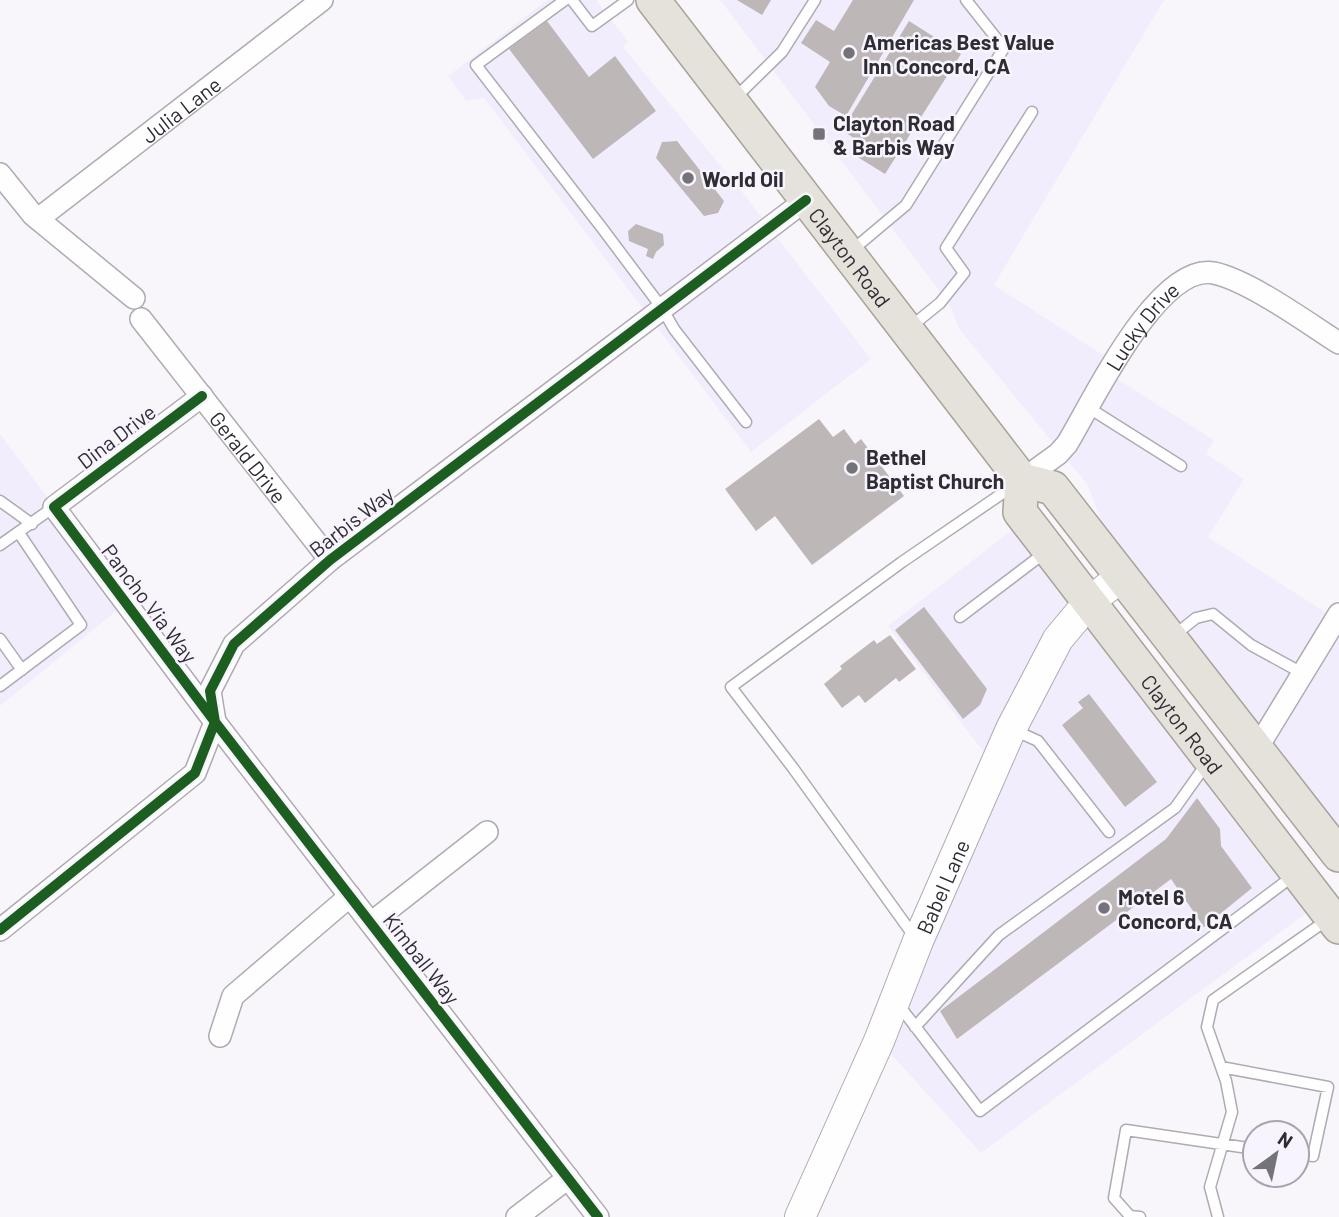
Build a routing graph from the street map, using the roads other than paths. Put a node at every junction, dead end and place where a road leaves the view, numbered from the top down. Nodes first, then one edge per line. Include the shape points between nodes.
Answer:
1 (322, 0) edge
2 (565, 0) edge
3 (572, 0) edge
4 (628, 0) edge
5 (653, 0) edge
6 (815, 0) edge
7 (966, 0) edge
8 (732, 102) junction
9 (1032, 112) dead end
10 (0, 174) edge
11 (806, 200) junction
12 (38, 219) junction
13 (848, 254) junction
14 (134, 298) dead end
15 (662, 308) junction
16 (141, 319) dead end
17 (906, 330) junction
18 (1339, 343) edge
19 (202, 396) junction
20 (1089, 408) junction
21 (746, 422) dead end
22 (1181, 466) dead end
23 (1022, 480) junction
24 (0, 500) edge
25 (54, 506) junction
26 (33, 524) junction
27 (19, 533) junction
28 (0, 545) edge
29 (1049, 549) junction
30 (331, 561) junction
31 (1121, 577) junction
32 (1089, 602) junction
33 (1339, 614) edge
34 (960, 617) dead end
35 (0, 639) edge
36 (1170, 639) junction
37 (22, 670) junction
38 (1302, 673) junction
39 (0, 686) edge
40 (215, 722) junction
41 (1011, 729) junction
42 (1256, 750) junction
43 (1210, 759) junction
44 (487, 832) dead end
45 (1109, 832) dead end
46 (1339, 855) edge
47 (1297, 873) junction
48 (350, 896) junction
49 (1335, 922) edge
50 (371, 923) junction
51 (0, 930) edge
52 (918, 941) junction
53 (894, 1000) junction
54 (915, 1027) junction
55 (220, 1036) dead end
56 (1221, 1067) junction
57 (1222, 1145) junction
58 (1241, 1147) edge
59 (1311, 1156) edge
60 (568, 1178) junction
61 (807, 1214) edge
62 (517, 1217) edge
63 (598, 1217) edge
64 (1140, 1217) edge
65 (1218, 1217) edge

1 - 12 street, Julia Lane
2 - 15 lane via 476,65
3 - 4 lane via 592,26
5 - 8 main road, Clayton Road
6 - 8 lane via 782,52
7 - 13 lane via 1004,48 906,205
8 - 11 main road, Clayton Road
9 - 17 lane via 946,248 964,273 940,303
10 - 12 street
11 - 13 main road, Clayton Road
11 - 15 street, Barbis Way
12 - 14 street
13 - 17 main road, Clayton Road
15 - 21 lane
15 - 30 street, Barbis Way
16 - 19 street, Gerald Drive
17 - 23 main road, Clayton Road
18 - 20 street, Lucky Drive via 1241,282 1211,272 1186,277 1150,309
19 - 25 street, Dina Drive
19 - 30 street, Gerald Drive
20 - 22 lane
20 - 23 street, Lucky Drive via 1058,454
23 - 29 main road, Clayton Road via 1020,512
23 - 31 main road, Clayton Road via 1053,488
23 - 52 lane via 731,687
24 - 26 lane
25 - 26 lane
25 - 40 street, Pancho Via Way
26 - 27 lane
27 - 28 lane
27 - 37 lane via 81,625
29 - 32 main road, Clayton Road
29 - 34 lane
30 - 40 street, Barbis Way via 234,644 211,691
31 - 32 street, Babel Lane
31 - 36 main road, Clayton Road
32 - 41 street, Babel Lane via 1058,639
32 - 43 main road, Clayton Road
33 - 38 street
35 - 37 lane
36 - 38 lane via 1196,618 1213,614 1251,645
36 - 42 main road, Clayton Road
37 - 39 lane
38 - 42 street
40 - 48 street, Kimball Way
40 - 51 street, Barbis Way via 195,773
41 - 45 lane via 1038,741
41 - 52 street, Babel Lane
42 - 46 main road, Clayton Road
43 - 47 main road, Clayton Road
43 - 54 lane via 1175,808 999,934
44 - 50 street
47 - 49 main road, Clayton Road
47 - 54 lane via 979,1111
48 - 50 street, Kimball Way
48 - 55 street via 233,996
49 - 56 lane via 1213,1000 1207,1027
50 - 60 street, Kimball Way
52 - 53 street, Babel Lane
53 - 54 lane
53 - 61 street, Babel Lane
56 - 57 lane via 1232,1112
56 - 59 lane via 1328,1087
57 - 58 lane
57 - 64 lane via 1126,1130 1114,1198 1130,1216
57 - 65 lane via 1210,1187
60 - 62 street
60 - 63 street, Kimball Way

